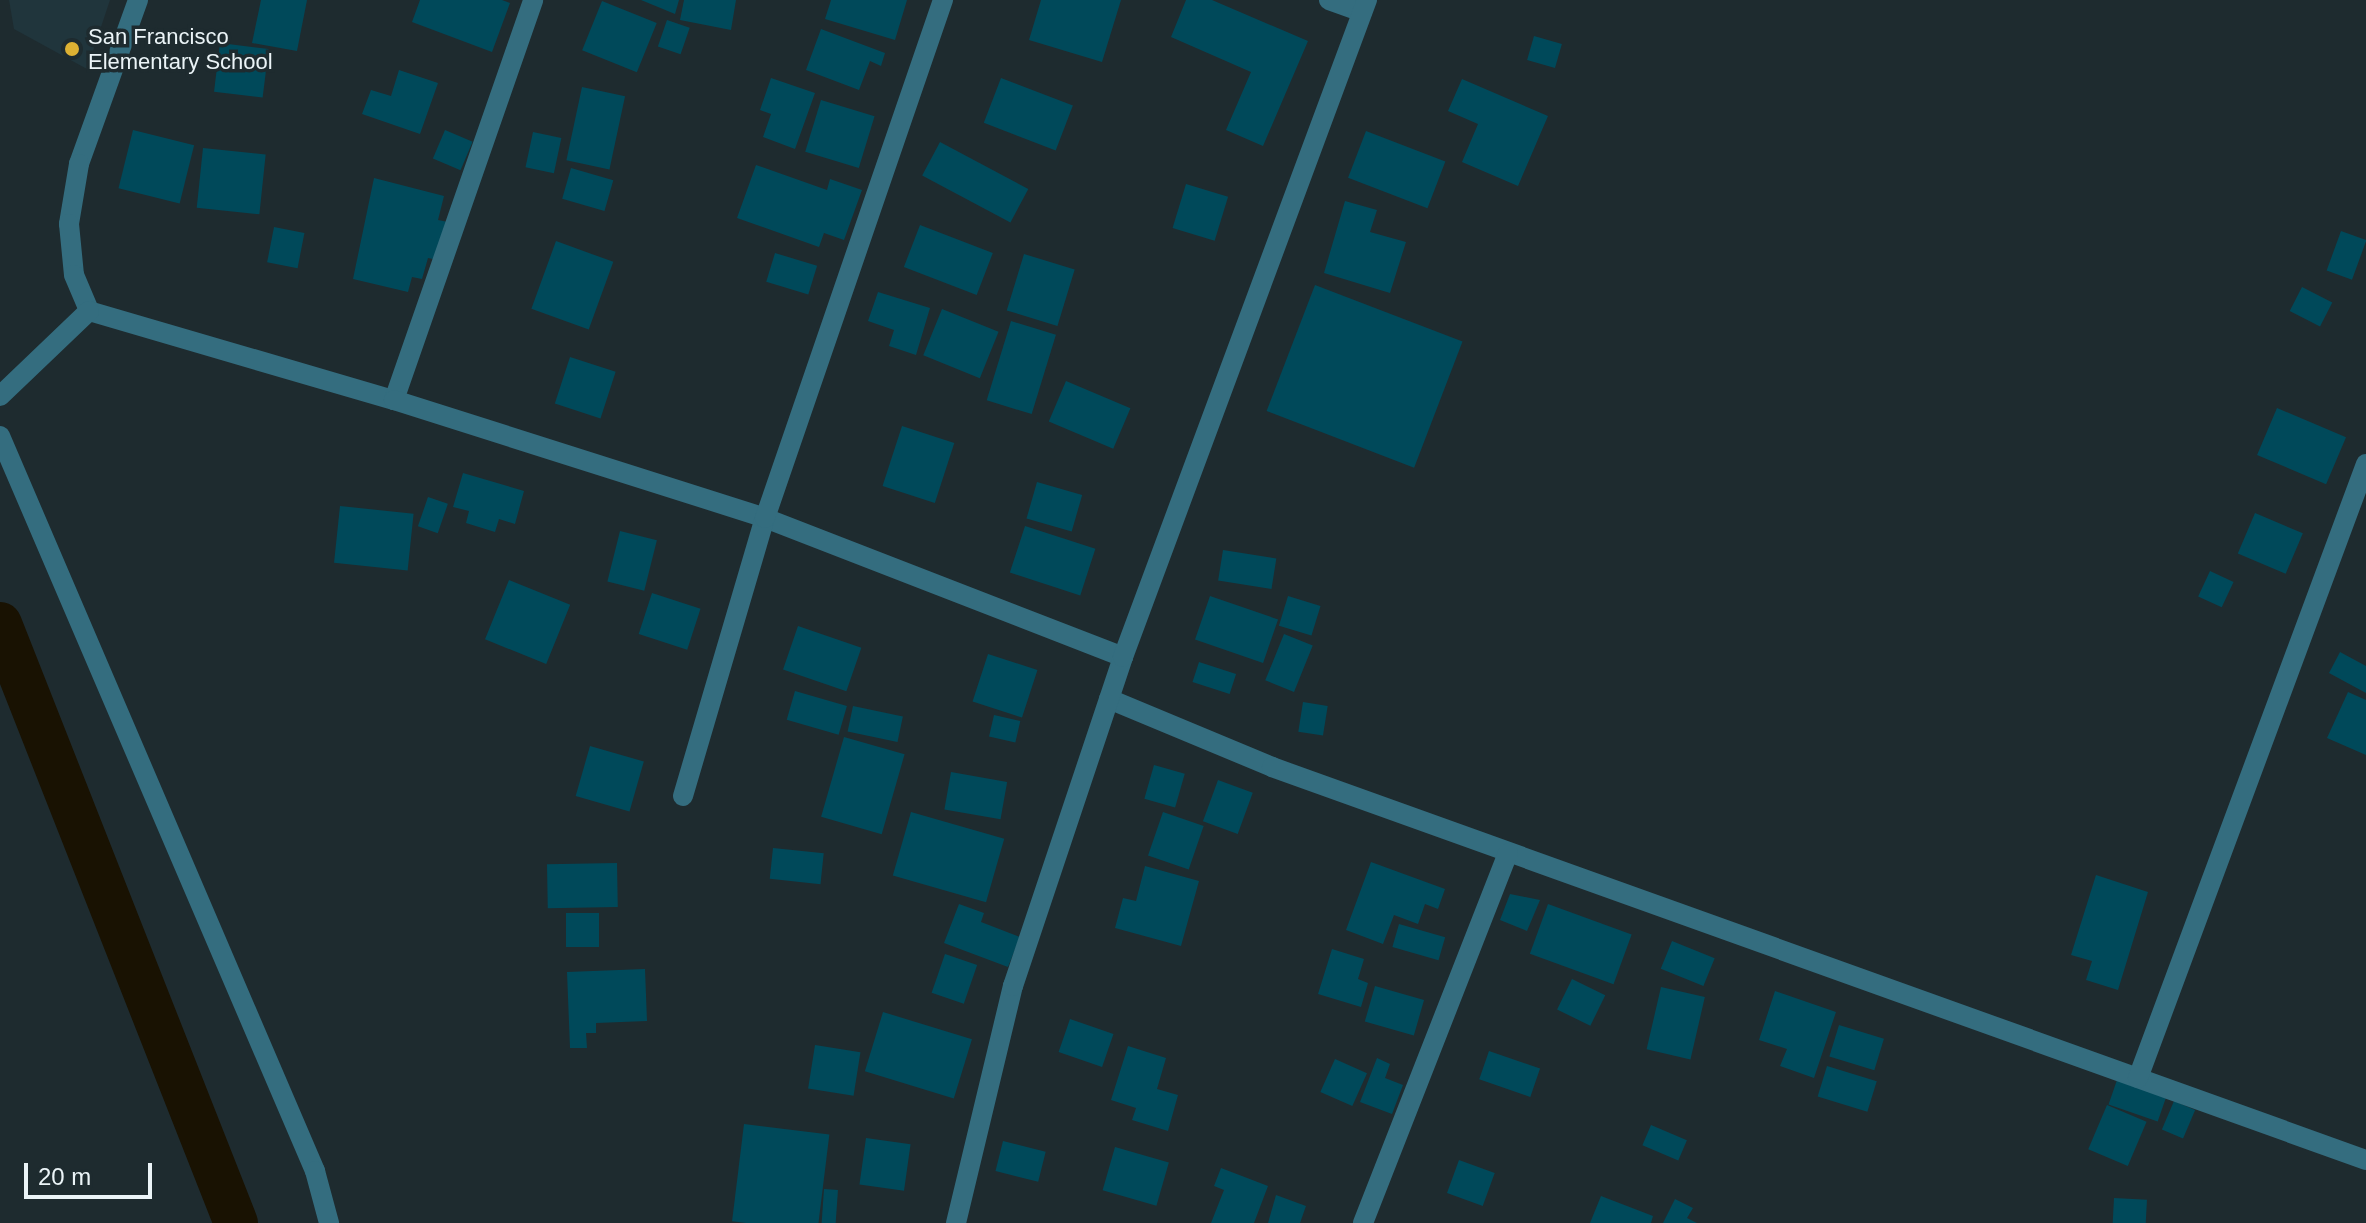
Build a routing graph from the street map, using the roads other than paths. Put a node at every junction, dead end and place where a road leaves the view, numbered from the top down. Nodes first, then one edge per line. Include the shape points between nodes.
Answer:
1 (138, 0) edge
2 (533, 0) edge
3 (943, 0) edge
4 (1329, 0) edge
5 (1365, 6) edge
6 (89, 311) junction
7 (0, 396) edge
8 (394, 400) junction
9 (0, 436) edge
10 (2366, 464) edge
11 (765, 518) junction
12 (1123, 657) junction
13 (1109, 699) junction
14 (683, 796) dead end
15 (1508, 853) junction
16 (2138, 1078) junction
17 (2366, 1160) edge
18 (329, 1223) edge
19 (956, 1223) edge
20 (1363, 1223) edge

1 - 6 street via 79,164 69,224 74,275
2 - 8 street
3 - 11 street
4 - 5 street
5 - 12 street
6 - 7 street
6 - 8 street
8 - 11 street
9 - 18 street via 302,1141
10 - 16 street
11 - 12 street
11 - 14 street
12 - 13 street
13 - 15 street via 1272,767
13 - 19 street via 1013,986
15 - 16 street
15 - 20 street
16 - 17 street

